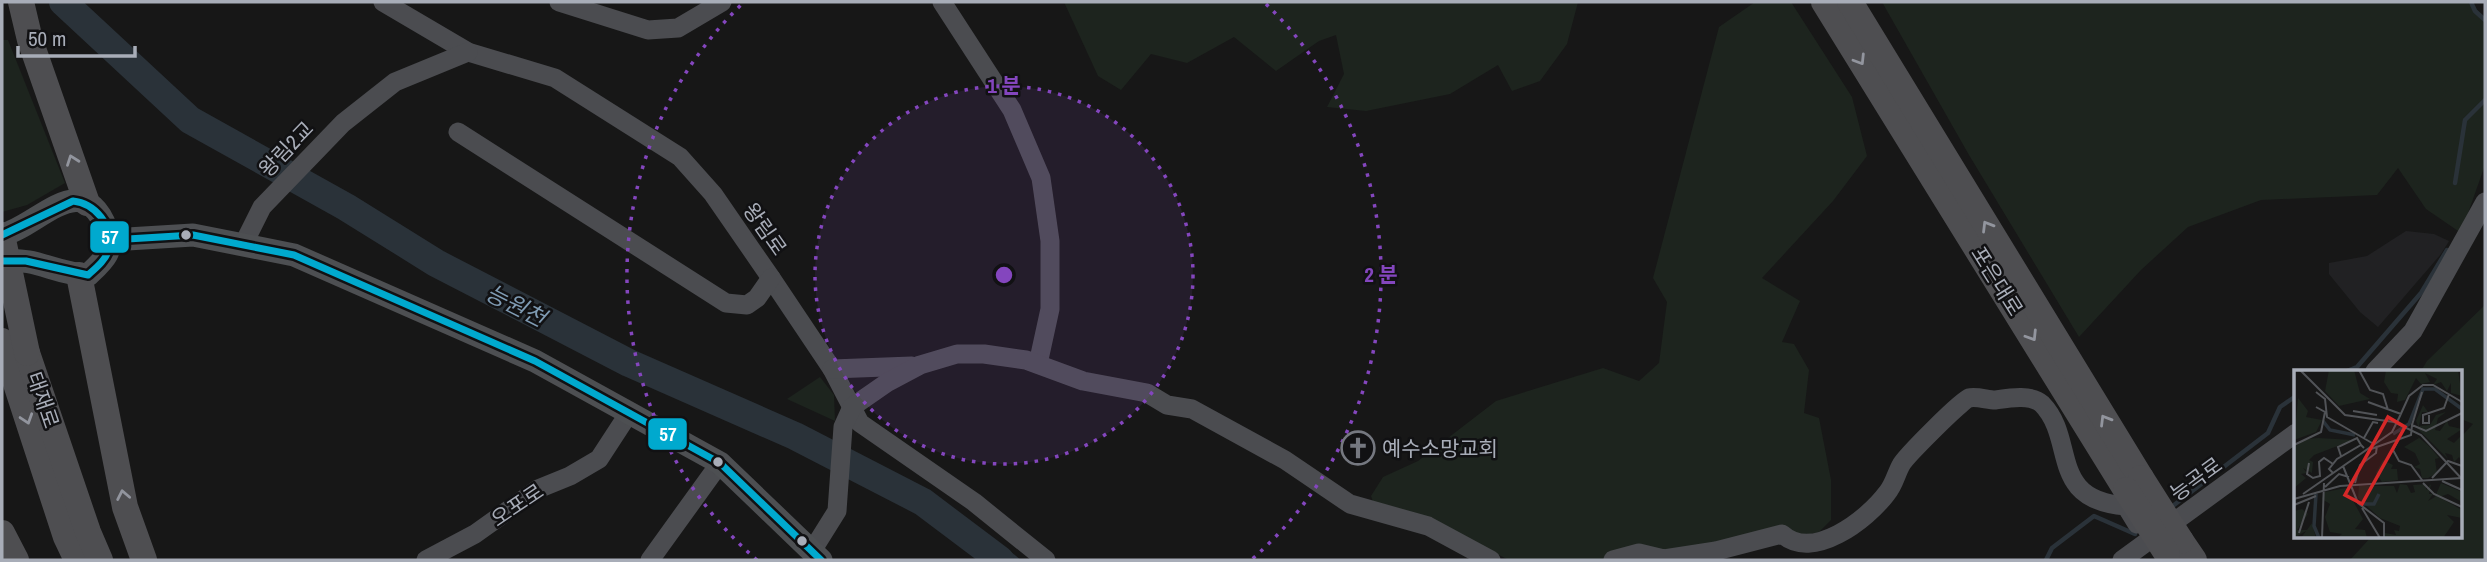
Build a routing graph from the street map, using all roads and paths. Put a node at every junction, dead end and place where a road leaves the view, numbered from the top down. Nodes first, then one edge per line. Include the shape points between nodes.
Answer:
1 (21, 2) edge
2 (383, 2) edge
3 (559, 2) edge
4 (722, 2) edge
5 (942, 2) edge
6 (1824, 2) edge
7 (1850, 2) edge
8 (468, 52) junction
9 (458, 132) dead end
10 (2485, 202) edge
11 (87, 203) junction
12 (2, 235) edge
13 (111, 240) junction
14 (243, 245) junction
15 (2, 261) edge
16 (79, 275) junction
17 (771, 278) junction
18 (11, 350) edge
19 (1038, 364) junction
20 (920, 366) junction
21 (832, 369) junction
22 (2376, 370) edge
23 (852, 407) junction
24 (629, 413) junction
25 (2294, 435) edge
26 (720, 463) junction
27 (2134, 484) junction
28 (2, 533) edge
29 (2172, 552) edge
30 (816, 556) edge
31 (16, 560) edge
32 (77, 560) edge
33 (100, 560) edge
34 (144, 560) edge
35 (426, 560) edge
36 (650, 560) edge
37 (1046, 560) edge
38 (1491, 560) edge
39 (1612, 560) edge
40 (2122, 560) edge

11 -> 1 highway
2 - 8 street, 왕림로
3 - 4 street via 648,30 678,27
5 - 19 street via 1012,110 1041,178 1050,242 1050,309
6 -> 27 highway, 포은대로
27 -> 7 highway, 포은대로
8 - 14 street, 왕림2교 via 395,82 343,123 262,207
8 - 17 street, 왕림로 via 555,78 680,157 713,194
9 - 17 street via 726,303 747,305
10 - 22 street via 2426,312
11 - 12 main road via 72,200 48,208 24,227
11 - 13 main road via 102,215
12 - 18 highway, 태재로, bridge
13 - 14 main road via 193,235
13 - 16 main road via 107,258 88,275
14 - 24 main road via 294,255 535,361
15 - 16 main road via 23,259
34 -> 16 highway via 125,507
17 - 21 street, 왕림로
18 -> 32 highway, 태재로 via 66,537
18 - 33 highway, 태재로
19 - 20 street via 957,354
19 - 38 street via 1083,381 1147,393 1167,405 1192,409 1285,460 1350,504 1428,526
20 - 21 street
20 - 23 street
21 - 23 street, 왕림로
23 - 30 street via 843,427 838,506
23 - 37 street, 왕림로 via 860,423 974,502
24 - 26 main road
24 - 35 street, 오포로 via 599,458 538,489 475,534
25 - 29 street, 능곡로
26 - 30 main road
26 - 36 street
27 - 29 highway, bridge
28 - 31 highway
29 - 39 street via 2126,506 2103,504 2081,489 2066,467 2054,426 2041,403 2028,398 1969,398 1901,464 1877,505 1842,534 1807,547 1782,534 1664,559 1639,554
29 - 40 street, 능곡로

